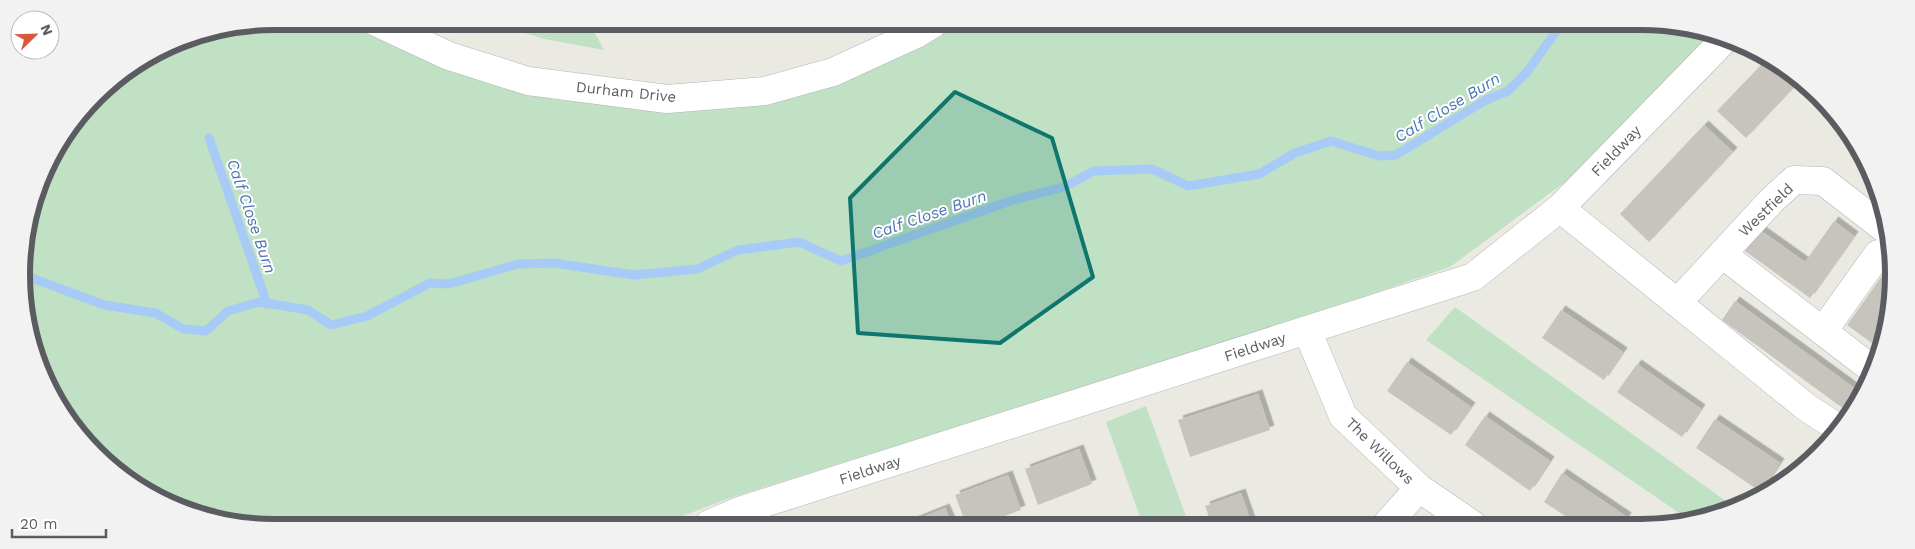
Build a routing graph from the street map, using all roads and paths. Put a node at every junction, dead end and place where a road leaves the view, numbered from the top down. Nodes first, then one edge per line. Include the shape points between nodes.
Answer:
1 (393, 30) edge
2 (914, 30) edge
3 (1720, 44) edge
4 (1560, 208) junction
5 (1883, 242) edge
6 (1883, 244) edge
7 (1722, 254) junction
8 (1677, 303) junction
9 (1307, 330) junction
10 (1823, 331) junction
11 (1867, 365) edge
12 (1833, 425) edge
13 (1419, 488) junction
14 (721, 519) edge
15 (1391, 519) edge
16 (1465, 519) edge

1 - 2 street, Durham Drive via 449,56 528,81 667,99 765,91 833,72
3 - 4 street, Fieldway
4 - 8 street
4 - 9 street, Fieldway via 1473,278
5 - 7 street, Westfield via 1823,181 1794,180
6 - 10 street, Westfield
7 - 8 street, Westfield
7 - 10 street
8 - 12 street via 1806,407
9 - 13 street, The Willows via 1343,416
9 - 14 street, Fieldway
10 - 11 street
13 - 15 street, The Willows
13 - 16 street, The Willows

